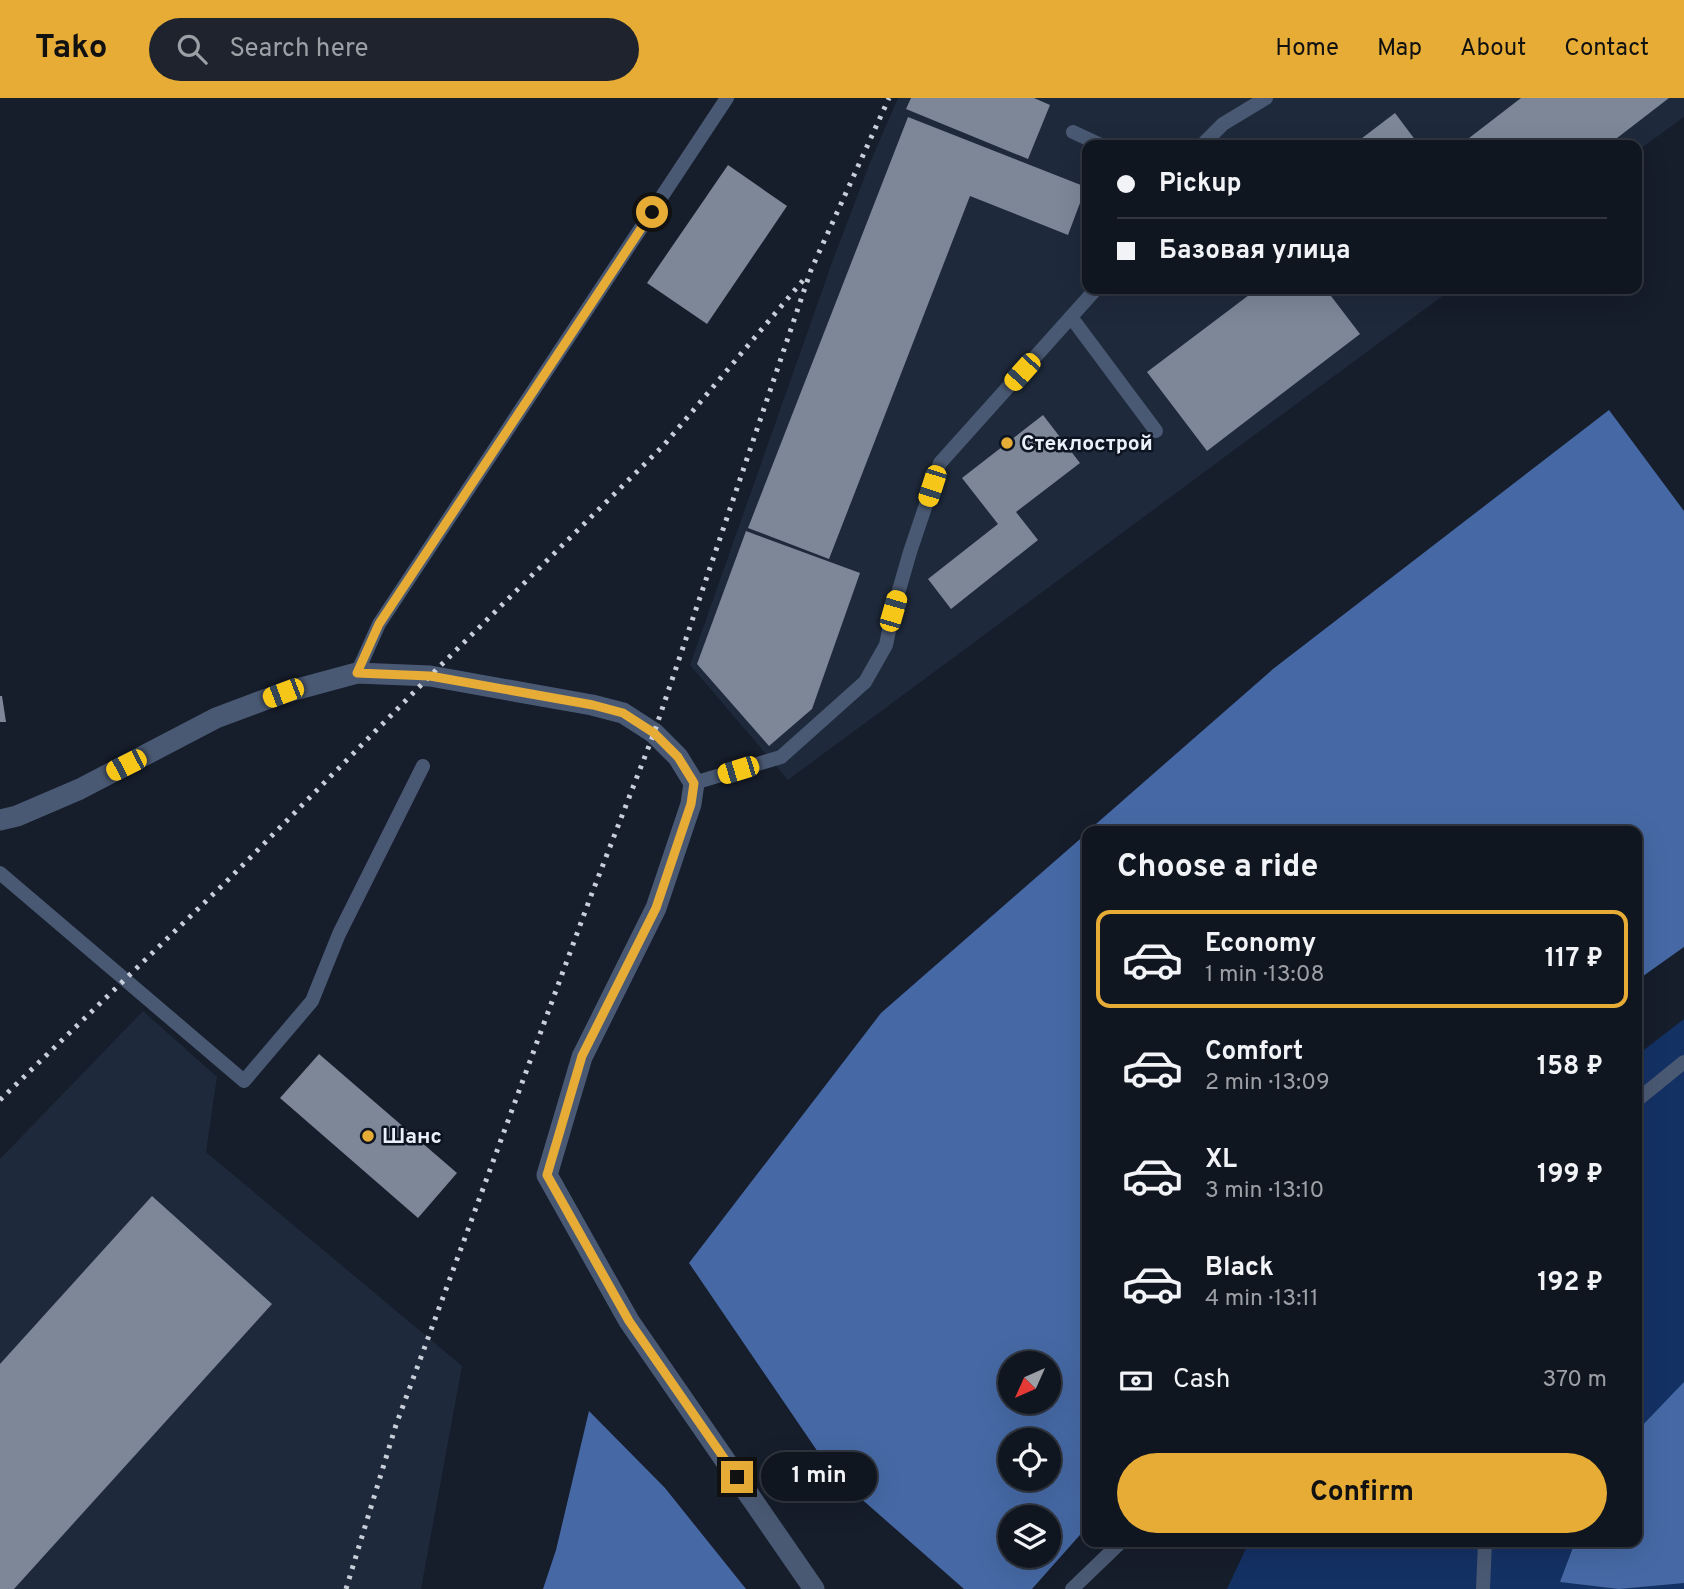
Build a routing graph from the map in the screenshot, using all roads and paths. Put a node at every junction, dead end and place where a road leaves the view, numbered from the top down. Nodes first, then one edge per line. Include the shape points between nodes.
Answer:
1 (727, 98) edge
2 (1266, 98) edge
3 (1073, 132) dead end
4 (1090, 140) edge
5 (1207, 140) edge
6 (1092, 294) edge
7 (1071, 317) junction
8 (1156, 431) dead end
9 (357, 673) junction
10 (423, 766) dead end
11 (694, 783) junction
12 (0, 820) edge
13 (0, 873) edge
14 (1684, 1062) edge
15 (1642, 1096) edge
16 (1116, 1547) edge
17 (1485, 1547) edge
18 (814, 1589) edge
19 (1072, 1589) edge
20 (1483, 1589) edge

1 - 9 lane via 379,624
2 - 5 lane via 1223,124
3 - 4 lane
6 - 7 lane
7 - 8 lane
7 - 11 lane via 940,463 886,645 865,682 781,757
9 - 11 street via 430,676 623,713 654,733 678,757
9 - 12 street via 216,718 80,789
10 - 13 lane via 339,934 312,1001 244,1080
11 - 18 street via 656,908 582,1056 547,1175 629,1321
14 - 15 lane
16 - 19 lane
17 - 20 lane

